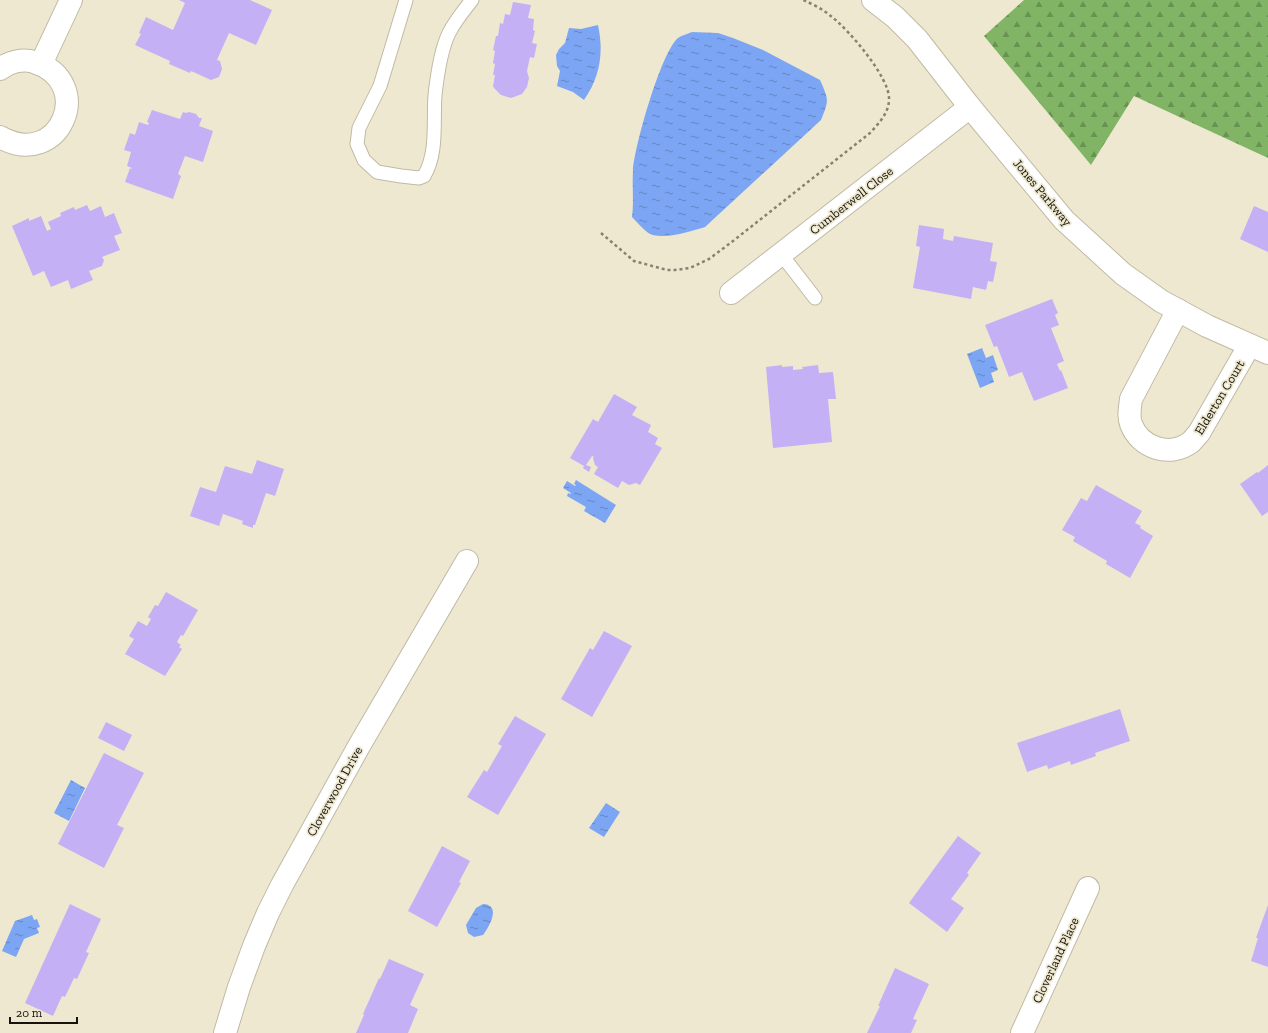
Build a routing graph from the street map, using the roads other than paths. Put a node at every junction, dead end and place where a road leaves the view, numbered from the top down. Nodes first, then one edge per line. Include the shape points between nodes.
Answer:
1 (71, 0) edge
2 (406, 0) edge
3 (472, 0) edge
4 (873, 0) edge
5 (41, 64) junction
6 (0, 69) edge
7 (970, 107) junction
8 (0, 137) edge
9 (781, 254) junction
10 (731, 293) dead end
11 (815, 298) dead end
12 (1178, 310) junction
13 (1259, 350) edge
14 (467, 561) dead end
15 (1088, 888) dead end
16 (225, 1033) edge
17 (1022, 1033) edge

1 - 5 street
2 - 3 lane via 380,86 359,128 357,144 364,160 377,172 419,178 424,176 430,163 435,95 449,33
4 - 7 street, Jones Parkway via 917,39
5 - 6 street via 31,60 18,61 4,65
5 - 8 street via 56,73 64,85 66,113 60,126 38,143 24,146 10,143
7 - 9 street, Cumberwell Close
7 - 12 street, Jones Parkway via 1064,220 1123,274
9 - 10 street, Cumberwell Close
9 - 11 lane
12 - 13 street, Jones Parkway
12 - 13 street, Elderton Court via 1131,399 1131,424 1136,434 1150,446 1168,450 1180,448 1191,442
14 - 16 street, Cloverwood Drive via 282,885 254,946
15 - 17 street, Cloverland Place

